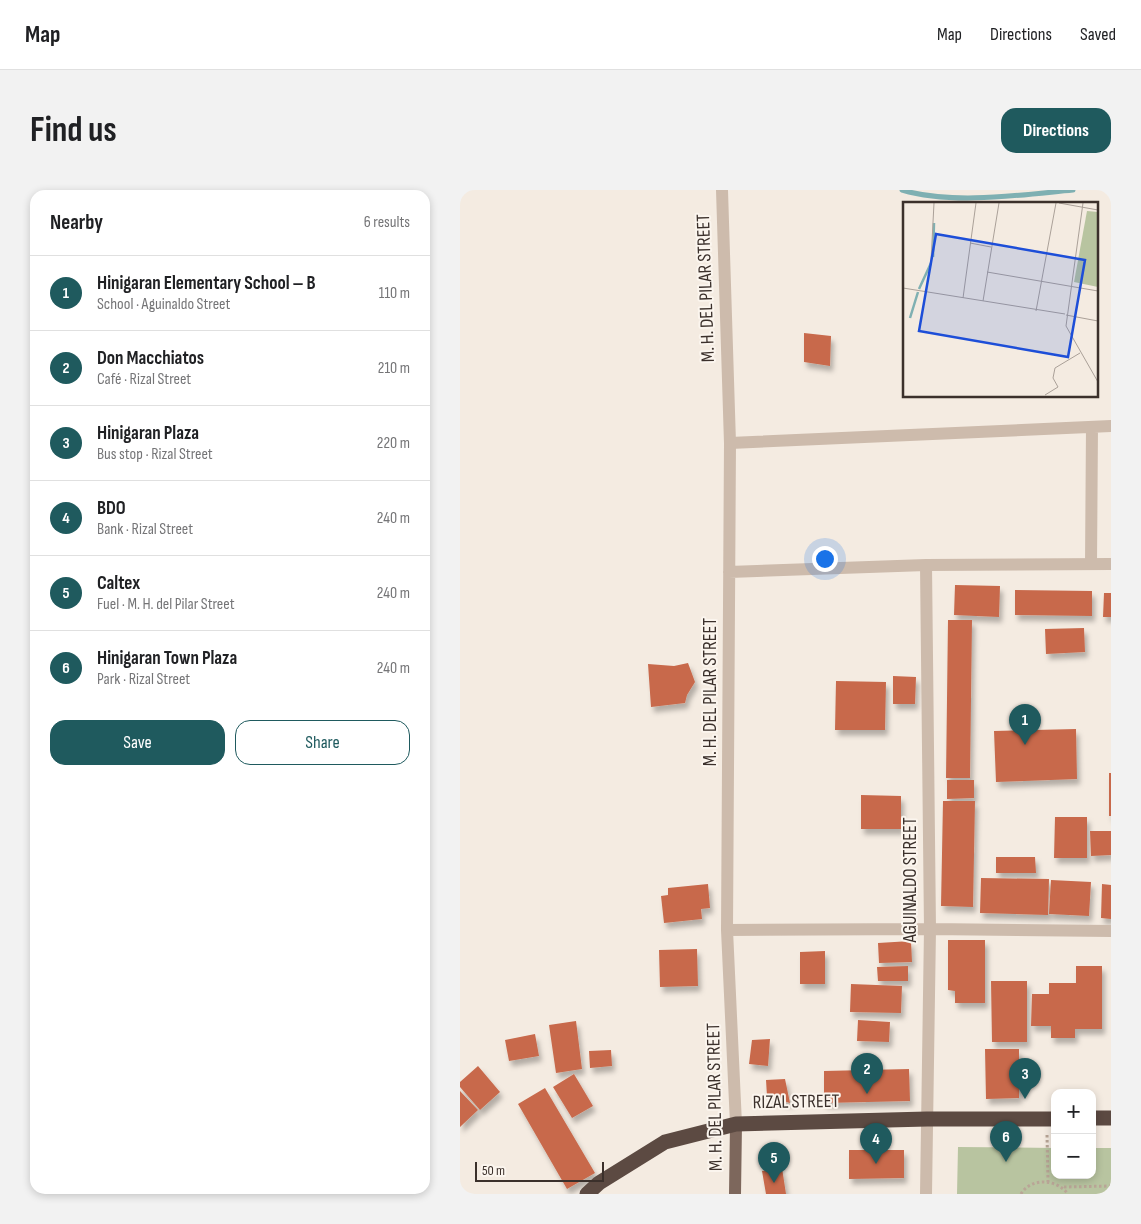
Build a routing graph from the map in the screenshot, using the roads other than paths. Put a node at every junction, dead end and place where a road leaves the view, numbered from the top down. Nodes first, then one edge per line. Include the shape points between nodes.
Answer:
1 (722, 190) edge
2 (1111, 426) edge
3 (1092, 427) junction
4 (730, 443) junction
5 (1091, 564) junction
6 (1111, 564) edge
7 (926, 565) junction
8 (729, 572) junction
9 (930, 929) junction
10 (727, 930) junction
11 (1111, 931) edge
12 (1096, 1118) edge
13 (1111, 1118) edge
14 (927, 1119) junction
15 (1051, 1119) edge
16 (736, 1124) junction
17 (587, 1194) edge
18 (735, 1194) edge
19 (926, 1194) edge

1 - 4 street, M. H. DEL PILAR STREET
2 - 3 street
3 - 4 street
3 - 5 street
4 - 8 street, M. H. DEL PILAR STREET
5 - 6 street
5 - 7 street
7 - 8 street
7 - 9 street, AGUINALDO STREET
8 - 10 street, M. H. DEL PILAR STREET
9 - 10 street
9 - 11 street
9 - 14 street, AGUINALDO STREET
10 - 16 street, M. H. DEL PILAR STREET
12 - 13 highway
14 - 15 highway, RIZAL STREET
14 - 16 highway, RIZAL STREET
14 - 19 street, AGUINALDO STREET
16 - 17 highway, RIZAL STREET via 664,1142
16 - 18 main road, M. H. DEL PILAR STREET

